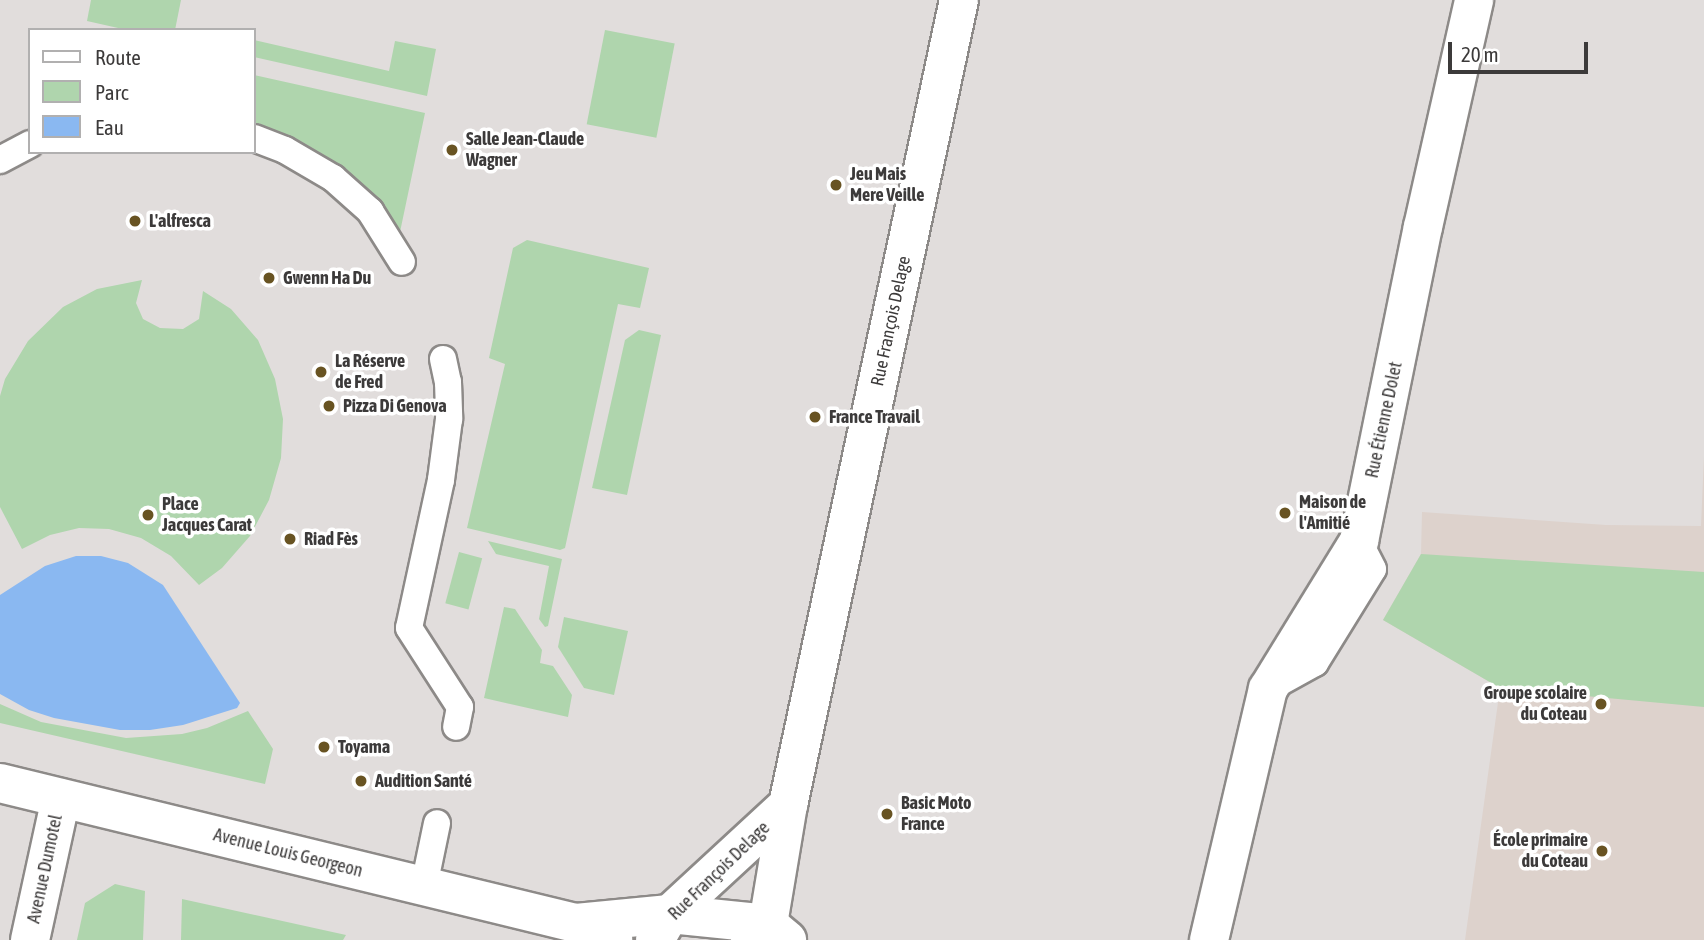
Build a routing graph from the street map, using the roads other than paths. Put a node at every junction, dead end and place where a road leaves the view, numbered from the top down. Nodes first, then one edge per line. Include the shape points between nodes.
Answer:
1 (959, 0) edge
2 (1475, 0) edge
3 (256, 139) edge
4 (28, 145) edge
5 (0, 160) edge
6 (402, 262) dead end
7 (443, 359) dead end
8 (456, 727) dead end
9 (0, 783) edge
10 (61, 798) junction
11 (788, 806) junction
12 (437, 823) dead end
13 (424, 886) junction
14 (575, 923) junction
15 (662, 927) edge
16 (777, 936) edge
17 (30, 940) edge
18 (613, 940) edge
19 (1209, 940) edge

1 - 11 street, Rue François Delage
2 - 19 street, Rue Étienne Dolet via 1359,541 1268,688
3 - 6 lane via 333,178 370,211
4 - 5 lane
7 - 8 lane via 449,419 442,480 409,628 460,706
9 - 10 street, Avenue Louis Georgeon
10 - 13 street, Avenue Louis Georgeon
10 - 17 street, Avenue Dumotel
11 - 15 street, Rue François Delage
11 - 16 street, Rue François Delage
12 - 13 lane
13 - 14 street, Avenue Louis Georgeon
14 - 15 street, Avenue Louis Georgeon
14 - 18 street, Avenue Louis Georgeon
15 - 16 street, Avenue Louis Georgeon

